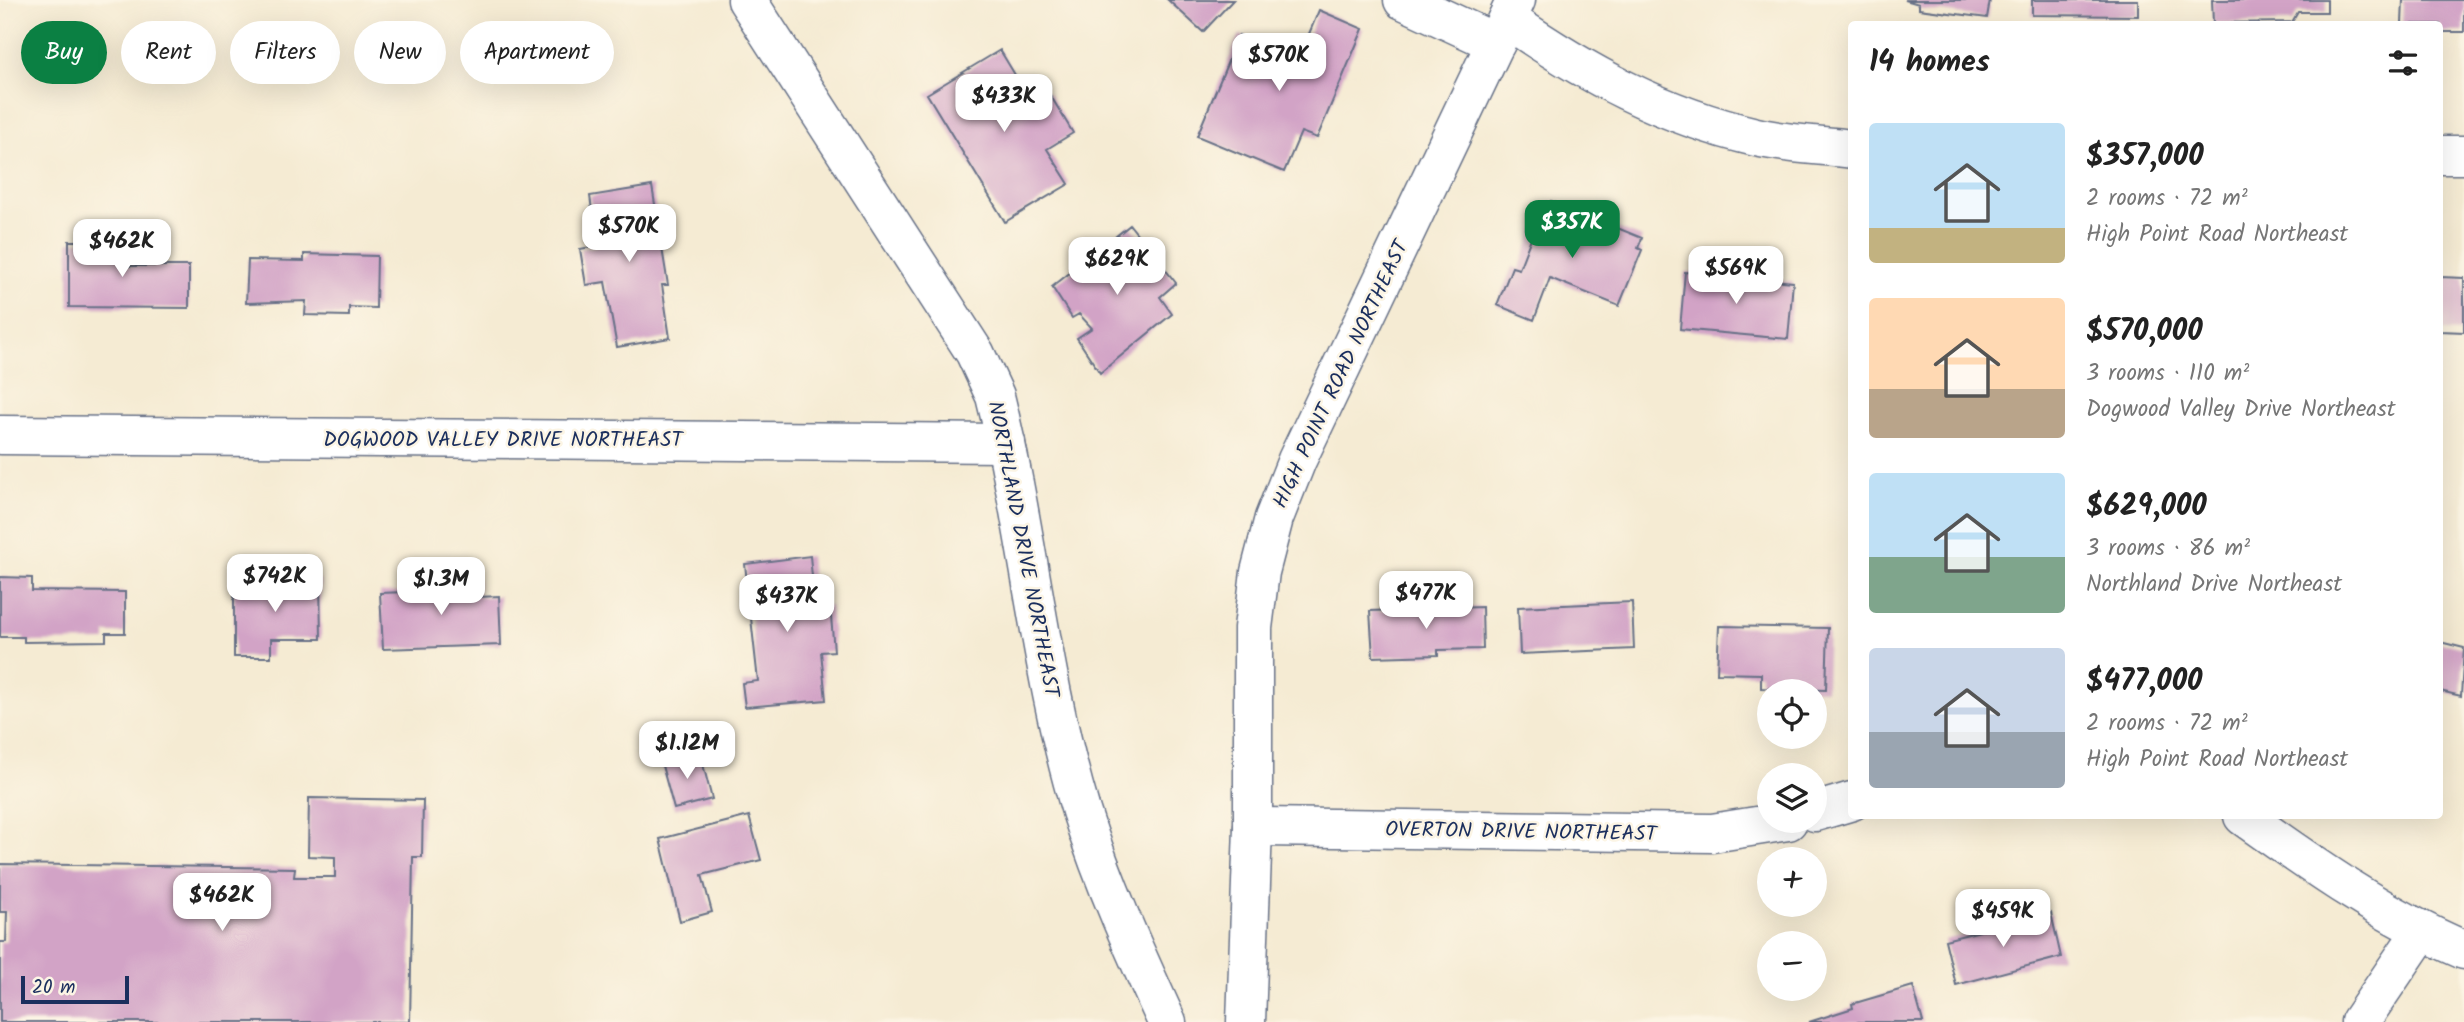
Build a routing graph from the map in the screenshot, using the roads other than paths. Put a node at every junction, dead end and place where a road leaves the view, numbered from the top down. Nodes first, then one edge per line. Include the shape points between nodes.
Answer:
1 (747, 0) edge
2 (1403, 0) edge
3 (1507, 21) edge
4 (1848, 148) edge
5 (2443, 155) edge
6 (2464, 155) edge
7 (0, 435) edge
8 (1006, 443) junction
9 (1848, 802) edge
10 (1827, 808) edge
11 (2247, 819) edge
12 (1757, 826) edge
13 (1253, 827) junction
14 (2421, 932) junction
15 (2464, 950) edge
16 (1167, 1022) edge
17 (1246, 1022) edge
18 (2360, 1022) edge

1 - 8 street, NORTHLAND DRIVE NORTHEAST via 975,354 995,396
2 - 3 street
3 - 4 street via 1626,93 1696,120 1759,137
3 - 13 street, HIGH POINT ROAD NORTHEAST via 1297,460 1274,518 1260,572 1253,628
5 - 6 street
7 - 8 street, DOGWOOD VALLEY DRIVE NORTHEAST
8 - 16 street, NORTHLAND DRIVE NORTHEAST via 1058,715 1081,810 1118,916
9 - 10 street
11 - 14 street via 2322,873
12 - 13 street, OVERTON DRIVE NORTHEAST via 1712,833
13 - 17 street, HIGH POINT ROAD NORTHEAST
14 - 15 street
14 - 18 street

